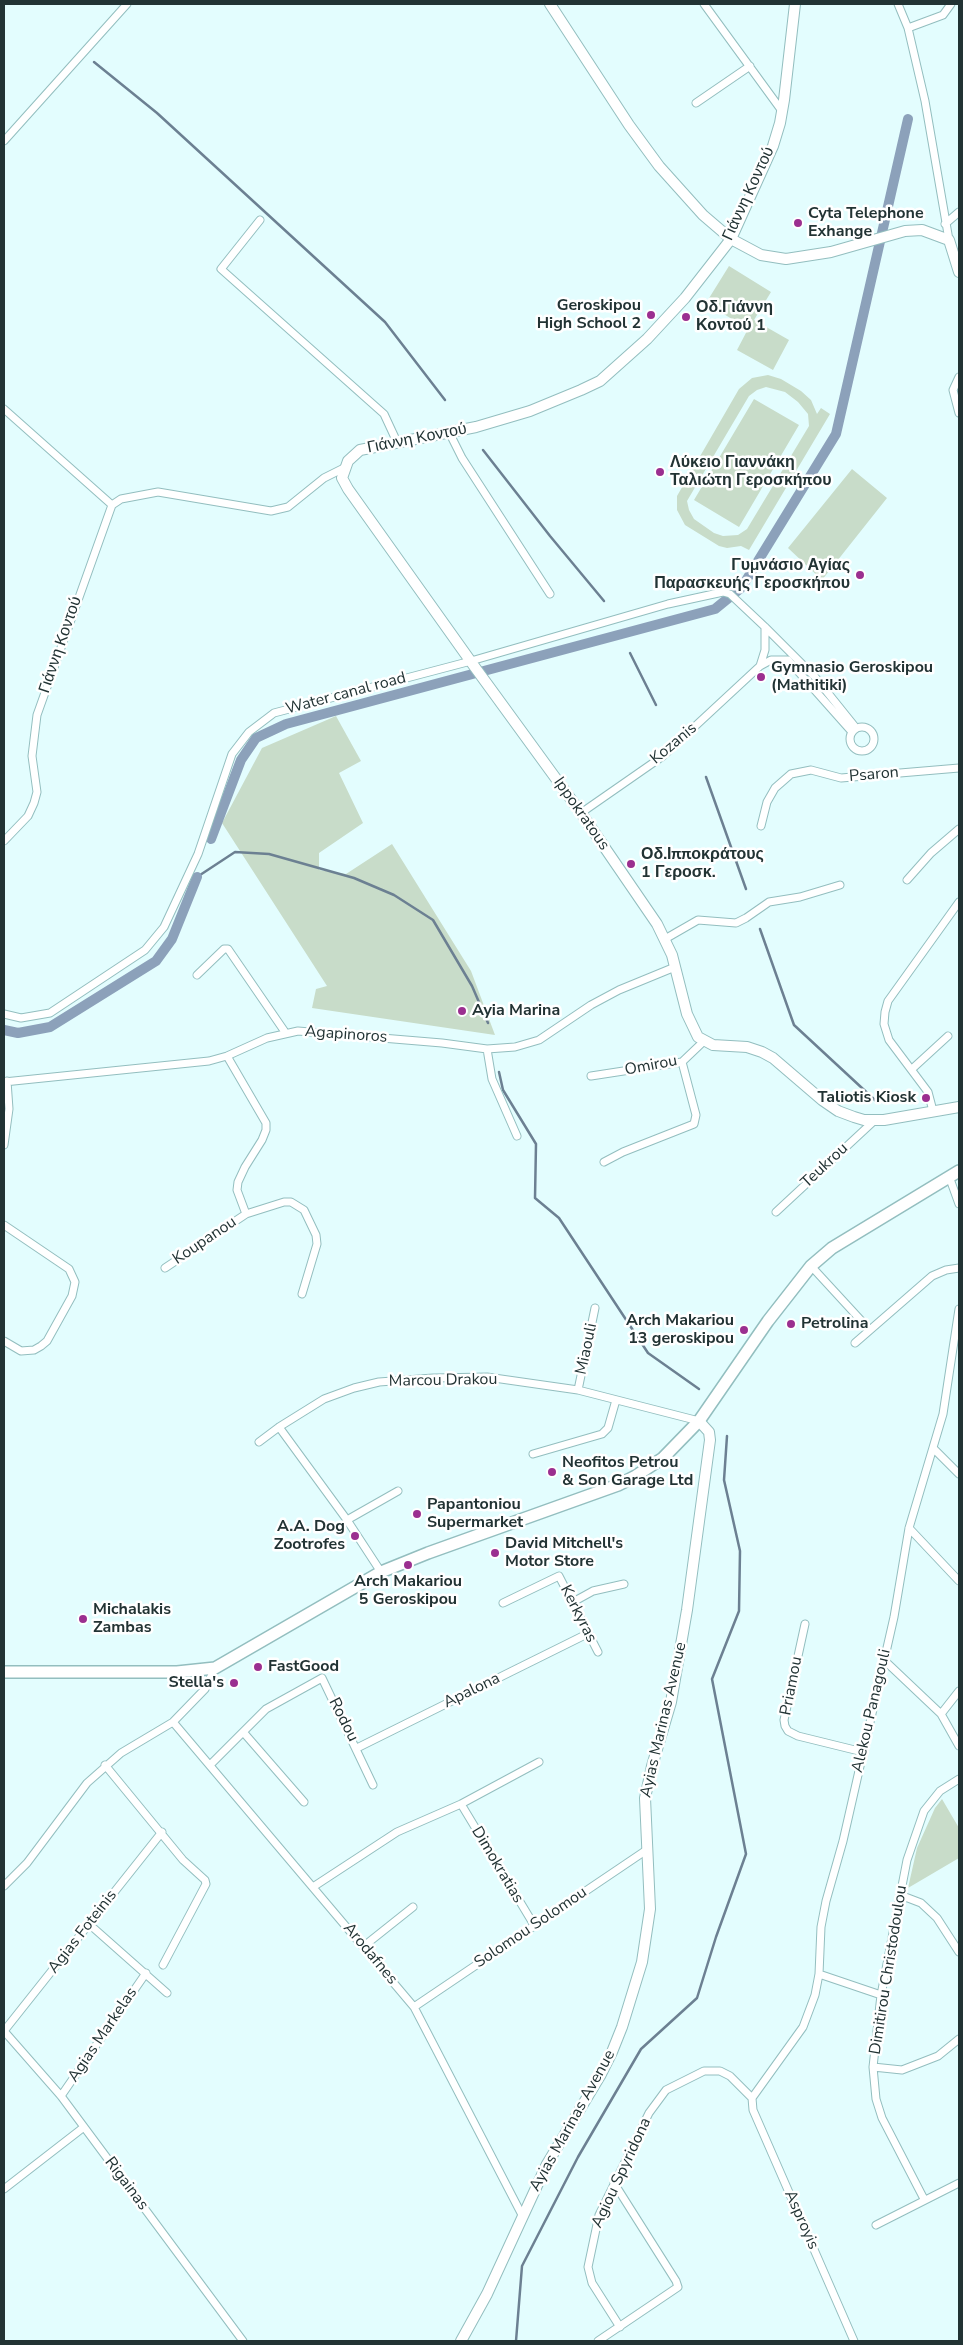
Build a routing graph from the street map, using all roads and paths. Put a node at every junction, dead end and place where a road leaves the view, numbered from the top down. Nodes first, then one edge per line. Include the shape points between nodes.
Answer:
1 (128, 4) edge
2 (550, 4) edge
3 (704, 4) edge
4 (795, 4) edge
5 (898, 4) edge
6 (951, 4) edge
7 (908, 28) junction
8 (750, 66) junction
9 (696, 103) dead end
10 (782, 111) junction
11 (4, 141) edge
12 (959, 212) edge
13 (260, 220) dead end
14 (945, 224) junction
15 (731, 239) junction
16 (948, 240) junction
17 (959, 272) edge
18 (959, 377) edge
19 (4, 409) edge
20 (959, 413) edge
21 (450, 432) junction
22 (397, 442) junction
23 (344, 468) junction
24 (112, 505) junction
25 (550, 594) dead end
26 (765, 627) junction
27 (472, 664) junction
28 (760, 666) junction
29 (959, 768) edge
30 (581, 813) junction
31 (761, 826) dead end
32 (959, 829) edge
33 (4, 841) edge
34 (907, 880) dead end
35 (840, 885) dead end
36 (959, 902) edge
37 (665, 939) junction
38 (675, 967) junction
39 (197, 975) dead end
40 (4, 1014) edge
41 (285, 1032) junction
42 (948, 1036) dead end
43 (704, 1041) junction
44 (487, 1049) junction
45 (227, 1056) junction
46 (682, 1062) junction
47 (912, 1069) junction
48 (592, 1076) dead end
49 (5, 1082) edge
50 (959, 1107) edge
51 (934, 1111) junction
52 (875, 1120) junction
53 (517, 1136) dead end
54 (4, 1145) edge
55 (604, 1162) dead end
56 (959, 1171) edge
57 (950, 1178) junction
58 (959, 1204) edge
59 (776, 1212) dead end
60 (246, 1214) junction
61 (4, 1225) edge
62 (811, 1266) junction
63 (164, 1268) dead end
64 (959, 1268) edge
65 (302, 1294) dead end
66 (595, 1308) dead end
67 (959, 1309) edge
68 (869, 1329) junction
69 (4, 1341) edge
70 (855, 1343) dead end
71 (578, 1390) junction
72 (616, 1400) junction
73 (699, 1421) junction
74 (279, 1427) junction
75 (259, 1442) dead end
76 (934, 1449) junction
77 (533, 1454) dead end
78 (959, 1474) edge
79 (398, 1491) dead end
80 (346, 1520) junction
81 (909, 1528) junction
82 (381, 1572) junction
83 (959, 1581) edge
84 (624, 1584) dead end
85 (573, 1602) junction
86 (503, 1603) dead end
87 (806, 1624) dead end
88 (587, 1634) junction
89 (598, 1652) dead end
90 (884, 1660) junction
91 (216, 1668) junction
92 (4, 1672) edge
93 (959, 1691) edge
94 (941, 1714) junction
95 (174, 1722) junction
96 (244, 1733) junction
97 (959, 1746) edge
98 (357, 1748) junction
99 (863, 1752) junction
100 (539, 1762) dead end
101 (105, 1765) junction
102 (210, 1765) junction
103 (959, 1779) edge
104 (373, 1785) dead end
105 (304, 1802) dead end
106 (460, 1804) junction
107 (162, 1832) junction
108 (648, 1850) junction
109 (4, 1886) edge
110 (313, 1887) junction
111 (900, 1895) junction
112 (413, 1907) dead end
113 (89, 1924) junction
114 (534, 1925) junction
115 (364, 1946) junction
116 (959, 1952) edge
117 (163, 1965) dead end
118 (146, 1973) junction
119 (819, 1974) junction
120 (167, 1993) dead end
121 (881, 1995) junction
122 (414, 2006) junction
123 (4, 2031) edge
124 (959, 2039) edge
125 (874, 2067) junction
126 (61, 2096) junction
127 (752, 2098) junction
128 (84, 2127) junction
129 (614, 2183) junction
130 (959, 2183) edge
131 (4, 2189) edge
132 (924, 2199) junction
133 (522, 2215) junction
134 (876, 2225) dead end
135 (620, 2327) junction
136 (243, 2341) edge
137 (461, 2341) edge
138 (598, 2341) edge
139 (854, 2341) edge

1 - 11 street
2 - 15 street via 659,166 696,208
3 - 8 street
4 - 10 street, Γιάννη Κοντού
5 - 7 street
6 - 7 street via 942,15
7 - 14 street via 925,102
8 - 9 street
8 - 10 street
10 - 15 street, Γιάννη Κοντού via 773,146
12 - 14 street
13 - 22 street via 221,269 384,414
14 - 16 street
15 - 16 street via 761,255 786,259 831,252 877,237 922,230
15 - 21 street, Γιάννη Κοντού via 653,333 600,381 530,411
16 - 17 street
18 - 20 street via 953,390
19 - 24 street
21 - 22 street, Γιάννη Κοντού
21 - 25 street via 462,458
22 - 23 street, Γιάννη Κοντού via 360,450
23 - 24 street, Γιάννη Κοντού via 324,478 288,507 271,511 158,492
23 - 27 street, Ippokratous via 342,478 348,489
24 - 33 street, Γιάννη Κοντού via 37,715 32,756 37,792 34,803 28,816
26 - 27 street, Water canal road via 725,592 668,604
26 - 28 street via 765,650
26 - 28 street, Kozanis via 814,678 854,730 788,660 771,660
27 - 30 street, Ippokratous
27 - 40 street, Water canal road via 274,713 249,732 232,754 198,854 164,927 145,950 50,1014 21,1018
28 - 30 street, Kozanis via 663,756
29 - 31 street, Psaron via 842,778 811,770 791,774 774,788
30 - 37 street, Ippokratous
32 - 34 street via 931,852
35 - 37 street via 769,902 736,923 698,920
36 - 47 street via 888,1002 885,1012 884,1024 889,1040
37 - 38 street, Ippokratous
38 - 43 street, Ippokratous via 693,1030
38 - 44 street, Agapinoros via 591,1005 540,1040 515,1047
39 - 41 street via 224,949 228,949
41 - 44 street, Agapinoros via 341,1034
41 - 45 street, Agapinoros
42 - 47 street
43 - 46 street, Omirou
43 - 52 street via 762,1052 838,1112
44 - 53 street via 492,1078
45 - 49 street, Agapinoros via 209,1061
45 - 60 street, Koupanou via 266,1123 262,1140 238,1182 237,1190
46 - 48 street, Omirou
46 - 55 street via 696,1114 694,1124
47 - 51 street via 928,1092
49 - 54 street via 8,1109
50 - 51 street
51 - 52 street
52 - 59 street, Teukrou
56 - 57 main road
57 - 58 street
57 - 62 main road via 832,1248
60 - 63 street, Koupanou
60 - 65 street, Koupanou via 284,1202 291,1202 304,1210 317,1244
61 - 69 street via 69,1269 75,1282 72,1296 46,1341 27,1352
62 - 68 street
62 - 73 main road via 768,1321
64 - 68 street via 932,1276
66 - 71 street, Miaouli
67 - 76 street, Alekou Panagouli via 948,1391
68 - 70 street
71 - 72 street, Marcou Drakou
71 - 74 street, Marcou Drakou via 487,1377 379,1382 324,1398
72 - 73 street, Marcou Drakou
72 - 77 street via 608,1428 602,1434
73 - 82 main road via 664,1458 618,1485
73 - 108 street, Ayias Marinas Avenue via 709,1432 710,1440 676,1679 646,1785
74 - 75 street, Marcou Drakou
74 - 80 street
76 - 78 street
76 - 81 street, Alekou Panagouli
79 - 80 street
80 - 82 street
81 - 83 street
81 - 90 street, Alekou Panagouli
82 - 91 main road
84 - 85 street via 593,1591
85 - 86 street, Kerkyras via 558,1576
85 - 88 street, Kerkyras
87 - 99 street, Priamou via 785,1726 798,1736
88 - 89 street, Kerkyras
88 - 98 street, Apalona
90 - 94 street
90 - 99 street, Alekou Panagouli
91 - 92 main road via 177,1672
91 - 95 street via 200,1694
93 - 94 street
94 - 97 street
95 - 101 street
95 - 102 street, Arodafnes
96 - 98 street, Rodou via 266,1709 322,1678
96 - 102 street, Rodou
96 - 105 street
98 - 104 street, Rodou
99 - 119 street, Alekou Panagouli via 844,1841 820,1927
100 - 106 street
101 - 107 street
101 - 109 street via 87,1783 27,1863
102 - 110 street, Arodafnes
103 - 111 street, Dimitirou Christodoulou via 940,1791 924,1811 907,1860
106 - 110 street via 397,1832
106 - 114 street, Dimokratias
107 - 113 street, Agias Foteinis
107 - 117 street via 206,1884
108 - 114 street, Solomou Solomou
108 - 133 street, Ayias Marinas Avenue via 648,1935 622,2026 600,2076 547,2164
110 - 115 street, Arodafnes
111 - 116 street via 921,1903 938,1918
111 - 121 street, Dimitirou Christodoulou
112 - 115 street
113 - 118 street
113 - 123 street, Agias Foteinis
114 - 122 street, Solomou Solomou
115 - 122 street, Arodafnes
118 - 120 street
118 - 126 street, Agias Markelas
119 - 121 street
119 - 127 street, Alekou Panagouli via 810,2010 802,2026
121 - 125 street, Dimitirou Christodoulou
122 - 133 street, Arodafnes
123 - 126 street, Rigainas
124 - 125 street via 938,2056 902,2070
125 - 132 street, Dimitirou Christodoulou via 876,2099 882,2118
126 - 128 street, Rigainas
127 - 129 street, Agiou Spyridona via 730,2076 712,2070 666,2090 649,2113
127 - 139 street, Asproyis via 753,2110
128 - 131 street
128 - 136 street, Rigainas
129 - 135 street, Agiou Spyridona via 594,2230 588,2267 592,2283
129 - 135 street via 678,2287
130 - 132 street
132 - 134 street
133 - 137 street, Ayias Marinas Avenue
135 - 138 street

